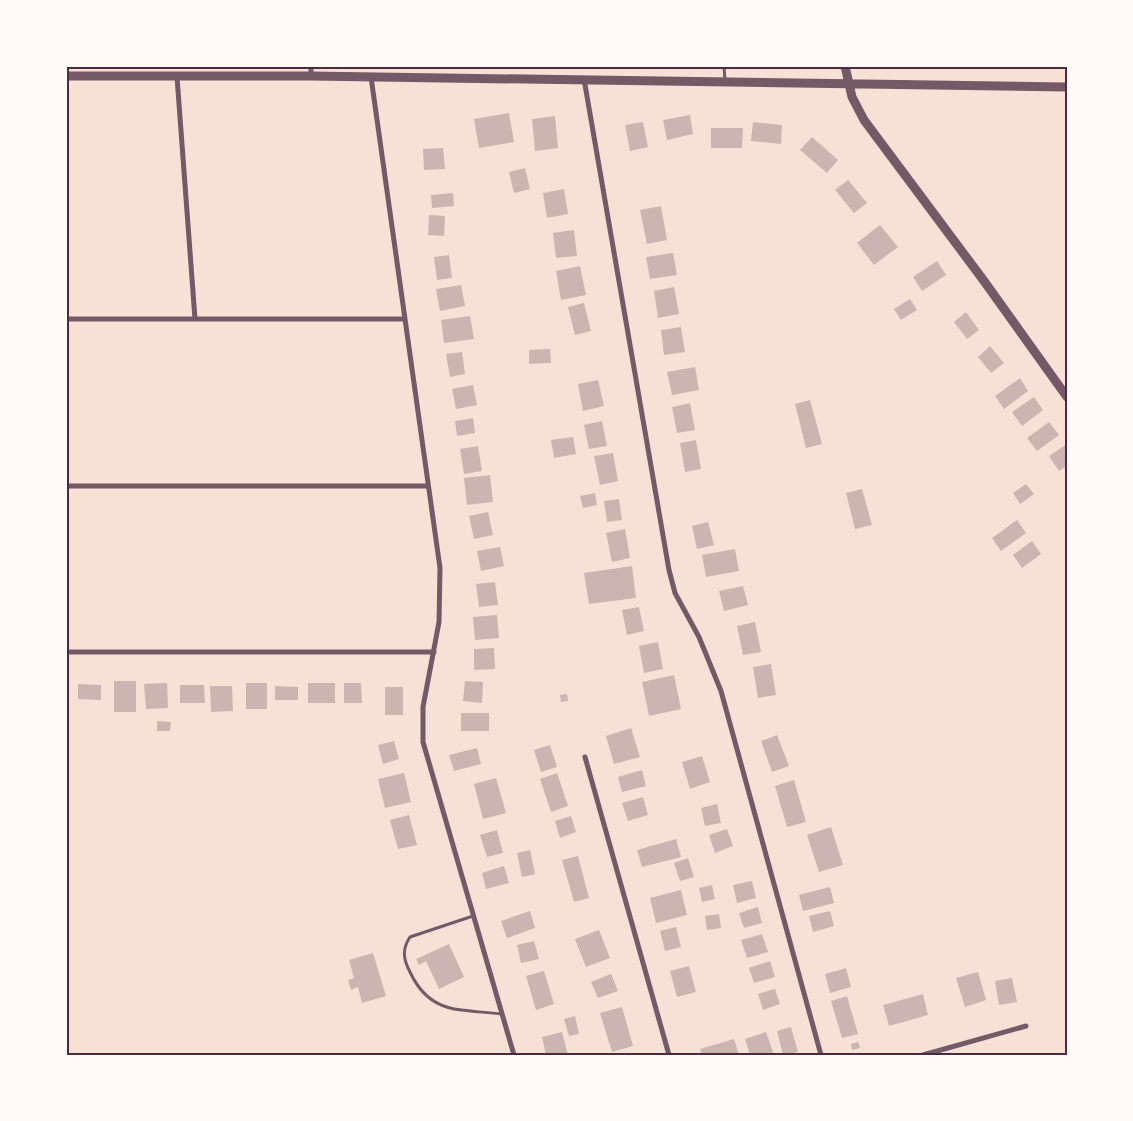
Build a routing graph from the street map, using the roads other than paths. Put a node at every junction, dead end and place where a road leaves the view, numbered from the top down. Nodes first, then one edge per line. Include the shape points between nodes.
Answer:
1 (724, 66) edge
2 (845, 66) edge
3 (311, 71) edge
4 (66, 76) edge
5 (371, 77) junction
6 (177, 78) junction
7 (584, 80) junction
8 (726, 83) junction
9 (848, 85) junction
10 (1067, 87) edge
11 (66, 319) edge
12 (195, 319) junction
13 (404, 319) junction
14 (1067, 397) edge
15 (66, 486) edge
16 (428, 486) junction
17 (66, 652) edge
18 (434, 652) junction
19 (585, 757) dead end
20 (473, 916) junction
21 (502, 1014) junction
22 (1026, 1026) dead end
23 (514, 1055) edge
24 (669, 1055) edge
25 (821, 1055) edge
26 (923, 1055) edge

1 - 8 lane
2 - 9 street
3 - 5 street
3 - 6 street
4 - 6 street
5 - 7 street
5 - 13 street
6 - 12 street
7 - 8 street
7 - 25 street via 669,570 675,593 699,637 721,691
8 - 9 street
9 - 10 street
9 - 14 street via 864,120
11 - 12 street
12 - 13 street
13 - 16 street
15 - 16 street
16 - 18 street via 441,595
17 - 18 street
18 - 20 street via 423,707 423,742
19 - 24 street
20 - 21 street
20 - 21 lane via 410,937 404,945 404,960 418,989 428,999 442,1006
21 - 23 street
22 - 26 street

